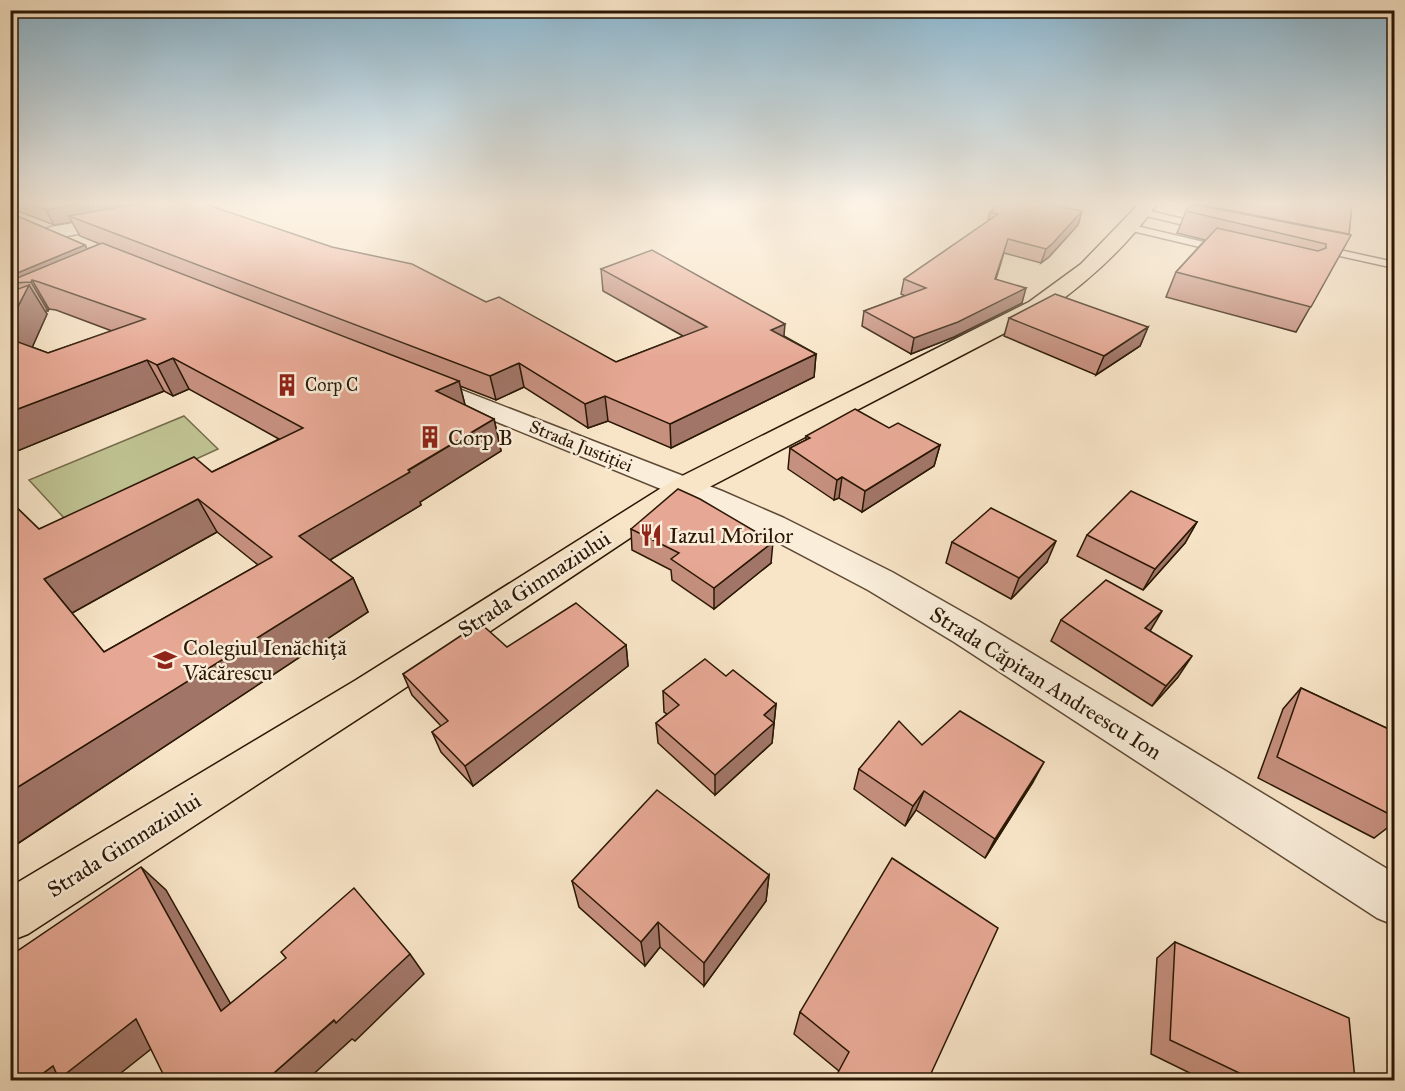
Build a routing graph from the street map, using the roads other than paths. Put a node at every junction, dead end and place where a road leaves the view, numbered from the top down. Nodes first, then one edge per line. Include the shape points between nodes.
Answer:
1 (1104, 255) edge
2 (1349, 255) edge
3 (1395, 265) edge
4 (403, 375) edge
5 (685, 487) junction
6 (1395, 901) edge
7 (10, 916) edge

1 - 5 main road, Strada Gimnaziului via 1038,308
2 - 3 lane
4 - 5 street, Strada Justiției
5 - 6 street, Strada Căpitan Andreescu Ion via 841,561 967,632
5 - 7 main road, Strada Gimnaziului via 370,691

